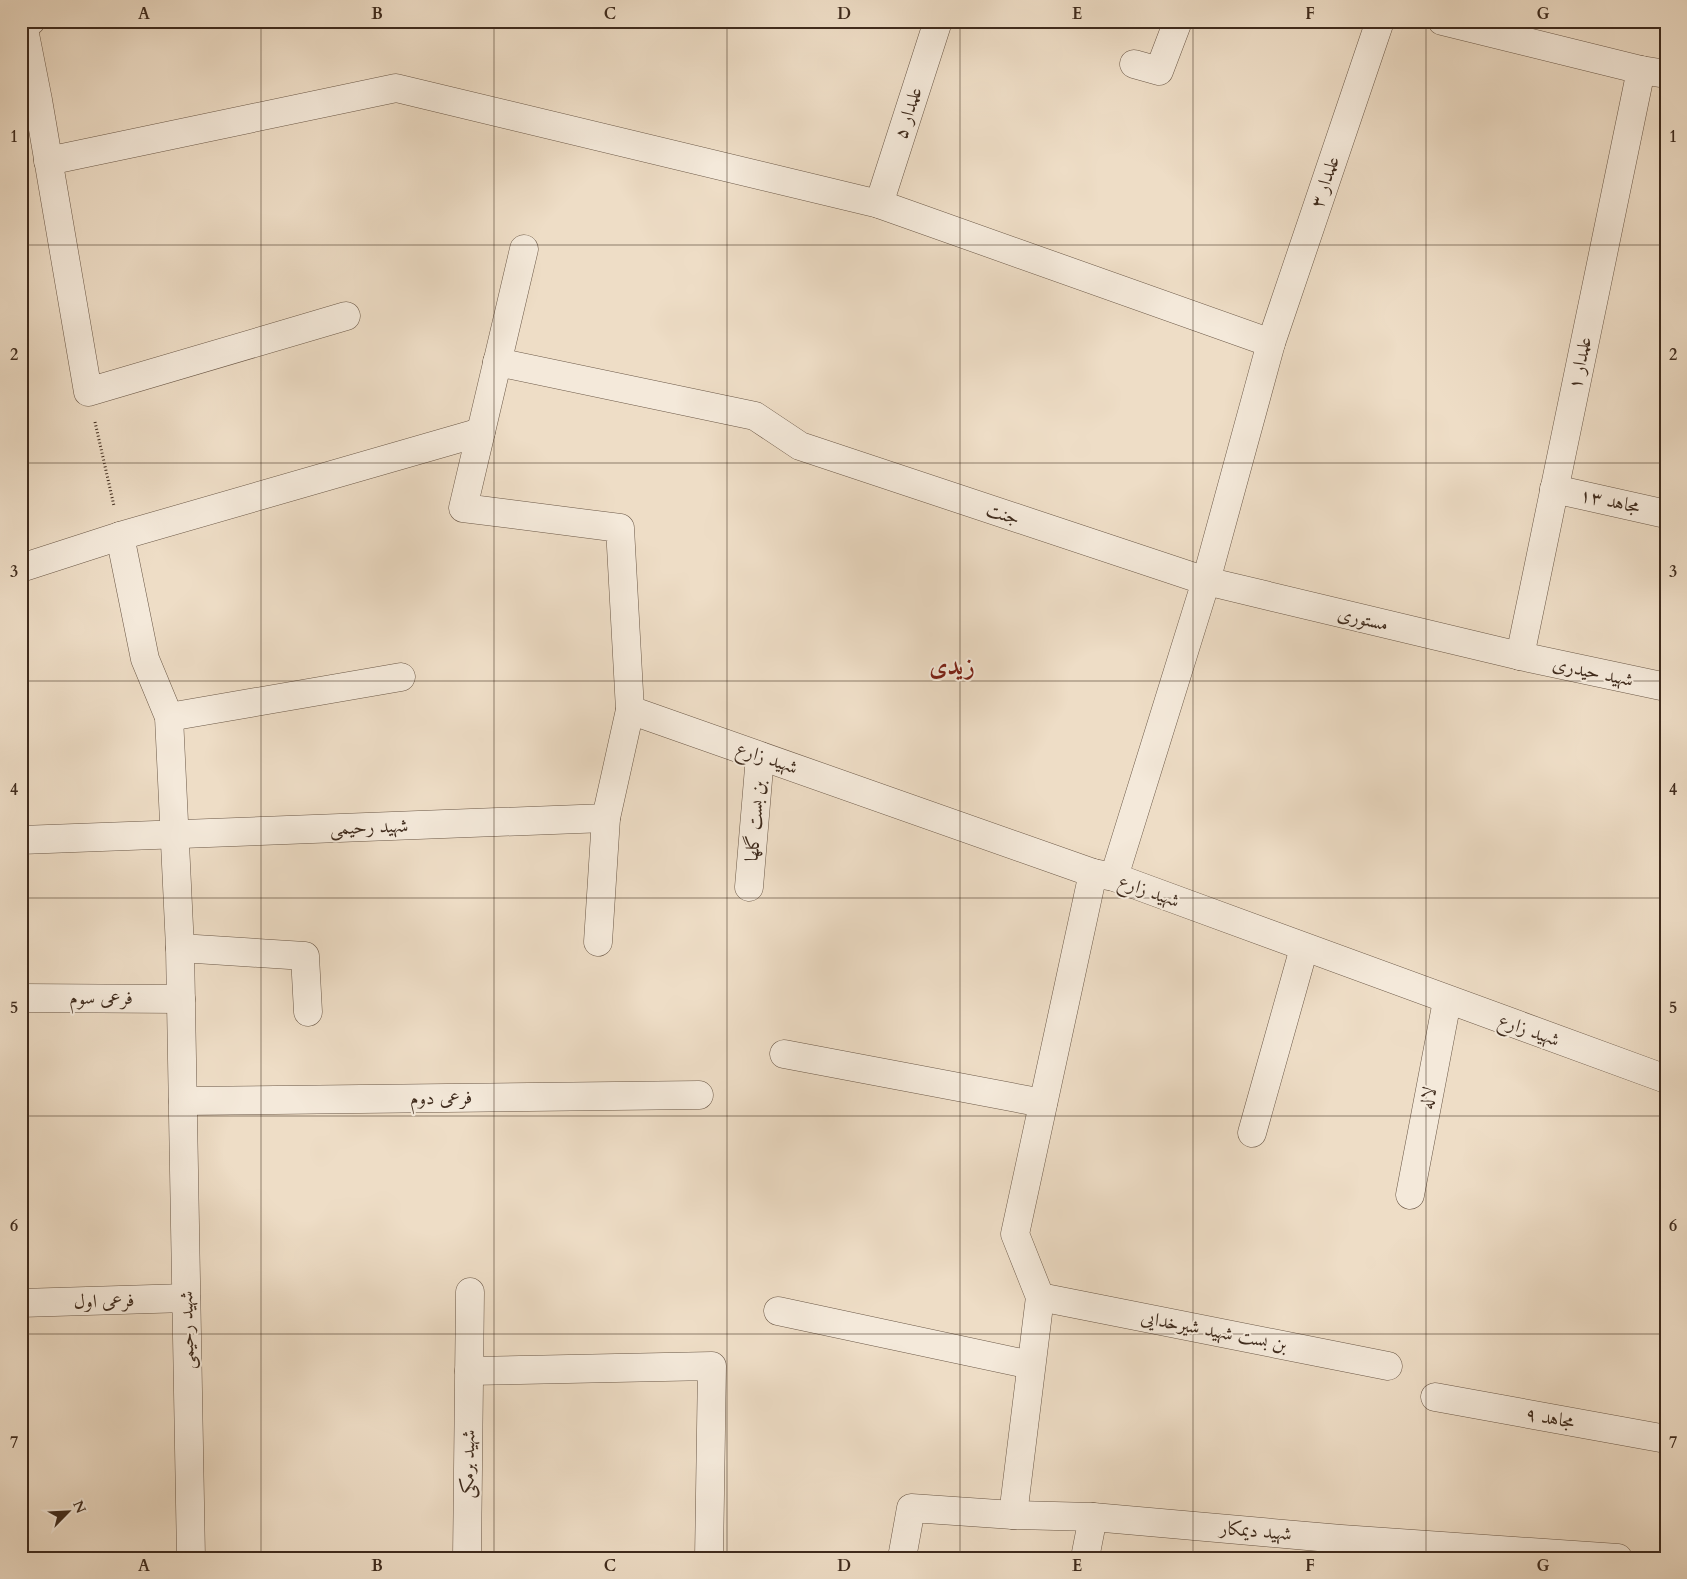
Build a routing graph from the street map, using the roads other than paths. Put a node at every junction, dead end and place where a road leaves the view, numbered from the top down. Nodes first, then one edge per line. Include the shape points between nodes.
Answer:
1 (31, 21) edge
2 (938, 21) edge
3 (1178, 21) edge
4 (1380, 21) edge
5 (1442, 21) edge
6 (1134, 64) dead end
7 (1654, 72) edge
8 (30, 102) edge
9 (48, 161) junction
10 (879, 204) junction
11 (524, 249) dead end
12 (346, 316) dead end
13 (1271, 343) junction
14 (497, 362) junction
15 (481, 432) junction
16 (1554, 489) junction
17 (1666, 514) edge
18 (120, 536) junction
19 (21, 568) edge
20 (1206, 581) junction
21 (1520, 656) junction
22 (401, 677) dead end
23 (1666, 687) edge
24 (630, 710) junction
25 (170, 717) junction
26 (760, 756) junction
27 (606, 818) junction
28 (175, 835) junction
29 (21, 840) edge
30 (1104, 875) junction
31 (749, 886) dead end
32 (598, 942) dead end
33 (180, 948) junction
34 (1304, 948) junction
35 (21, 998) edge
36 (181, 999) junction
37 (1447, 1001) junction
38 (308, 1012) dead end
39 (784, 1054) dead end
40 (1666, 1079) edge
41 (699, 1095) dead end
42 (184, 1101) junction
43 (1043, 1103) junction
44 (1252, 1132) dead end
45 (1410, 1195) dead end
46 (470, 1292) dead end
47 (1040, 1297) junction
48 (186, 1298) junction
49 (21, 1304) edge
50 (778, 1312) dead end
51 (1031, 1365) junction
52 (1388, 1366) dead end
53 (470, 1371) junction
54 (1435, 1397) dead end
55 (1666, 1439) edge
56 (1013, 1515) junction
57 (1093, 1517) junction
58 (1340, 1548) edge
59 (191, 1558) edge
60 (466, 1558) edge
61 (710, 1558) edge
62 (902, 1558) edge
63 (1085, 1558) edge
64 (1618, 1558) edge

1 - 8 street via 23,24
2 - 10 street, علمدار ۵
3 - 6 street via 1159,72
4 - 13 street, علمدار ۳
5 - 7 street
7 - 16 street, علمدار ۱
8 - 9 street
9 - 10 street via 396,88
9 - 12 street via 88,392
10 - 13 street
11 - 14 street
13 - 20 street, علمدار ۳
14 - 15 street
14 - 20 street, جنت via 755,416 800,446
15 - 18 street
15 - 24 street via 463,508 620,528
16 - 17 street, مجاهد ۱۳
16 - 21 street, علمدار ۱
18 - 19 street
18 - 25 street via 145,659
20 - 21 street, مستوری
20 - 30 street, علمدار ۳
21 - 23 street, شهید حیدری
22 - 25 street
24 - 26 street, شهید زارع
24 - 27 street
25 - 28 street, شهید رحیمی
26 - 30 street, شهید زارع
26 - 31 street, بن بست گلها
27 - 28 street, شهید رحیمی
27 - 32 street
28 - 29 street, شهید رحیمی
28 - 33 street, شهید رحیمی
30 - 34 street, شهید زارع
30 - 43 street, علمدار ۳
33 - 36 street, شهید رحیمی
33 - 38 street via 305,956
34 - 37 street, شهید زارع
34 - 44 street
35 - 36 street, فرعی سوم
36 - 42 street, شهید رحیمی
37 - 40 street, شهید زارع
37 - 45 street, لاله
39 - 43 street
41 - 42 street, فرعی دوم
42 - 48 street, شهید رحیمی
43 - 47 street, علمدار ۳ via 1015,1234
46 - 53 street, شهید برمکی
47 - 51 street
47 - 52 street, بن بست شهید شیرخدایی
48 - 49 street, فرعی اول
48 - 59 street, شهید رحیمی
50 - 51 street
51 - 56 street
53 - 60 street, شهید برمکی
53 - 61 street via 712,1366
54 - 55 street, مجاهد ۹
56 - 57 street, شهید دیمکار
56 - 62 street, شهید دیمکار via 911,1508
57 - 58 street, شهید دیمکار
57 - 63 street
58 - 64 street, شهید دیمکار

